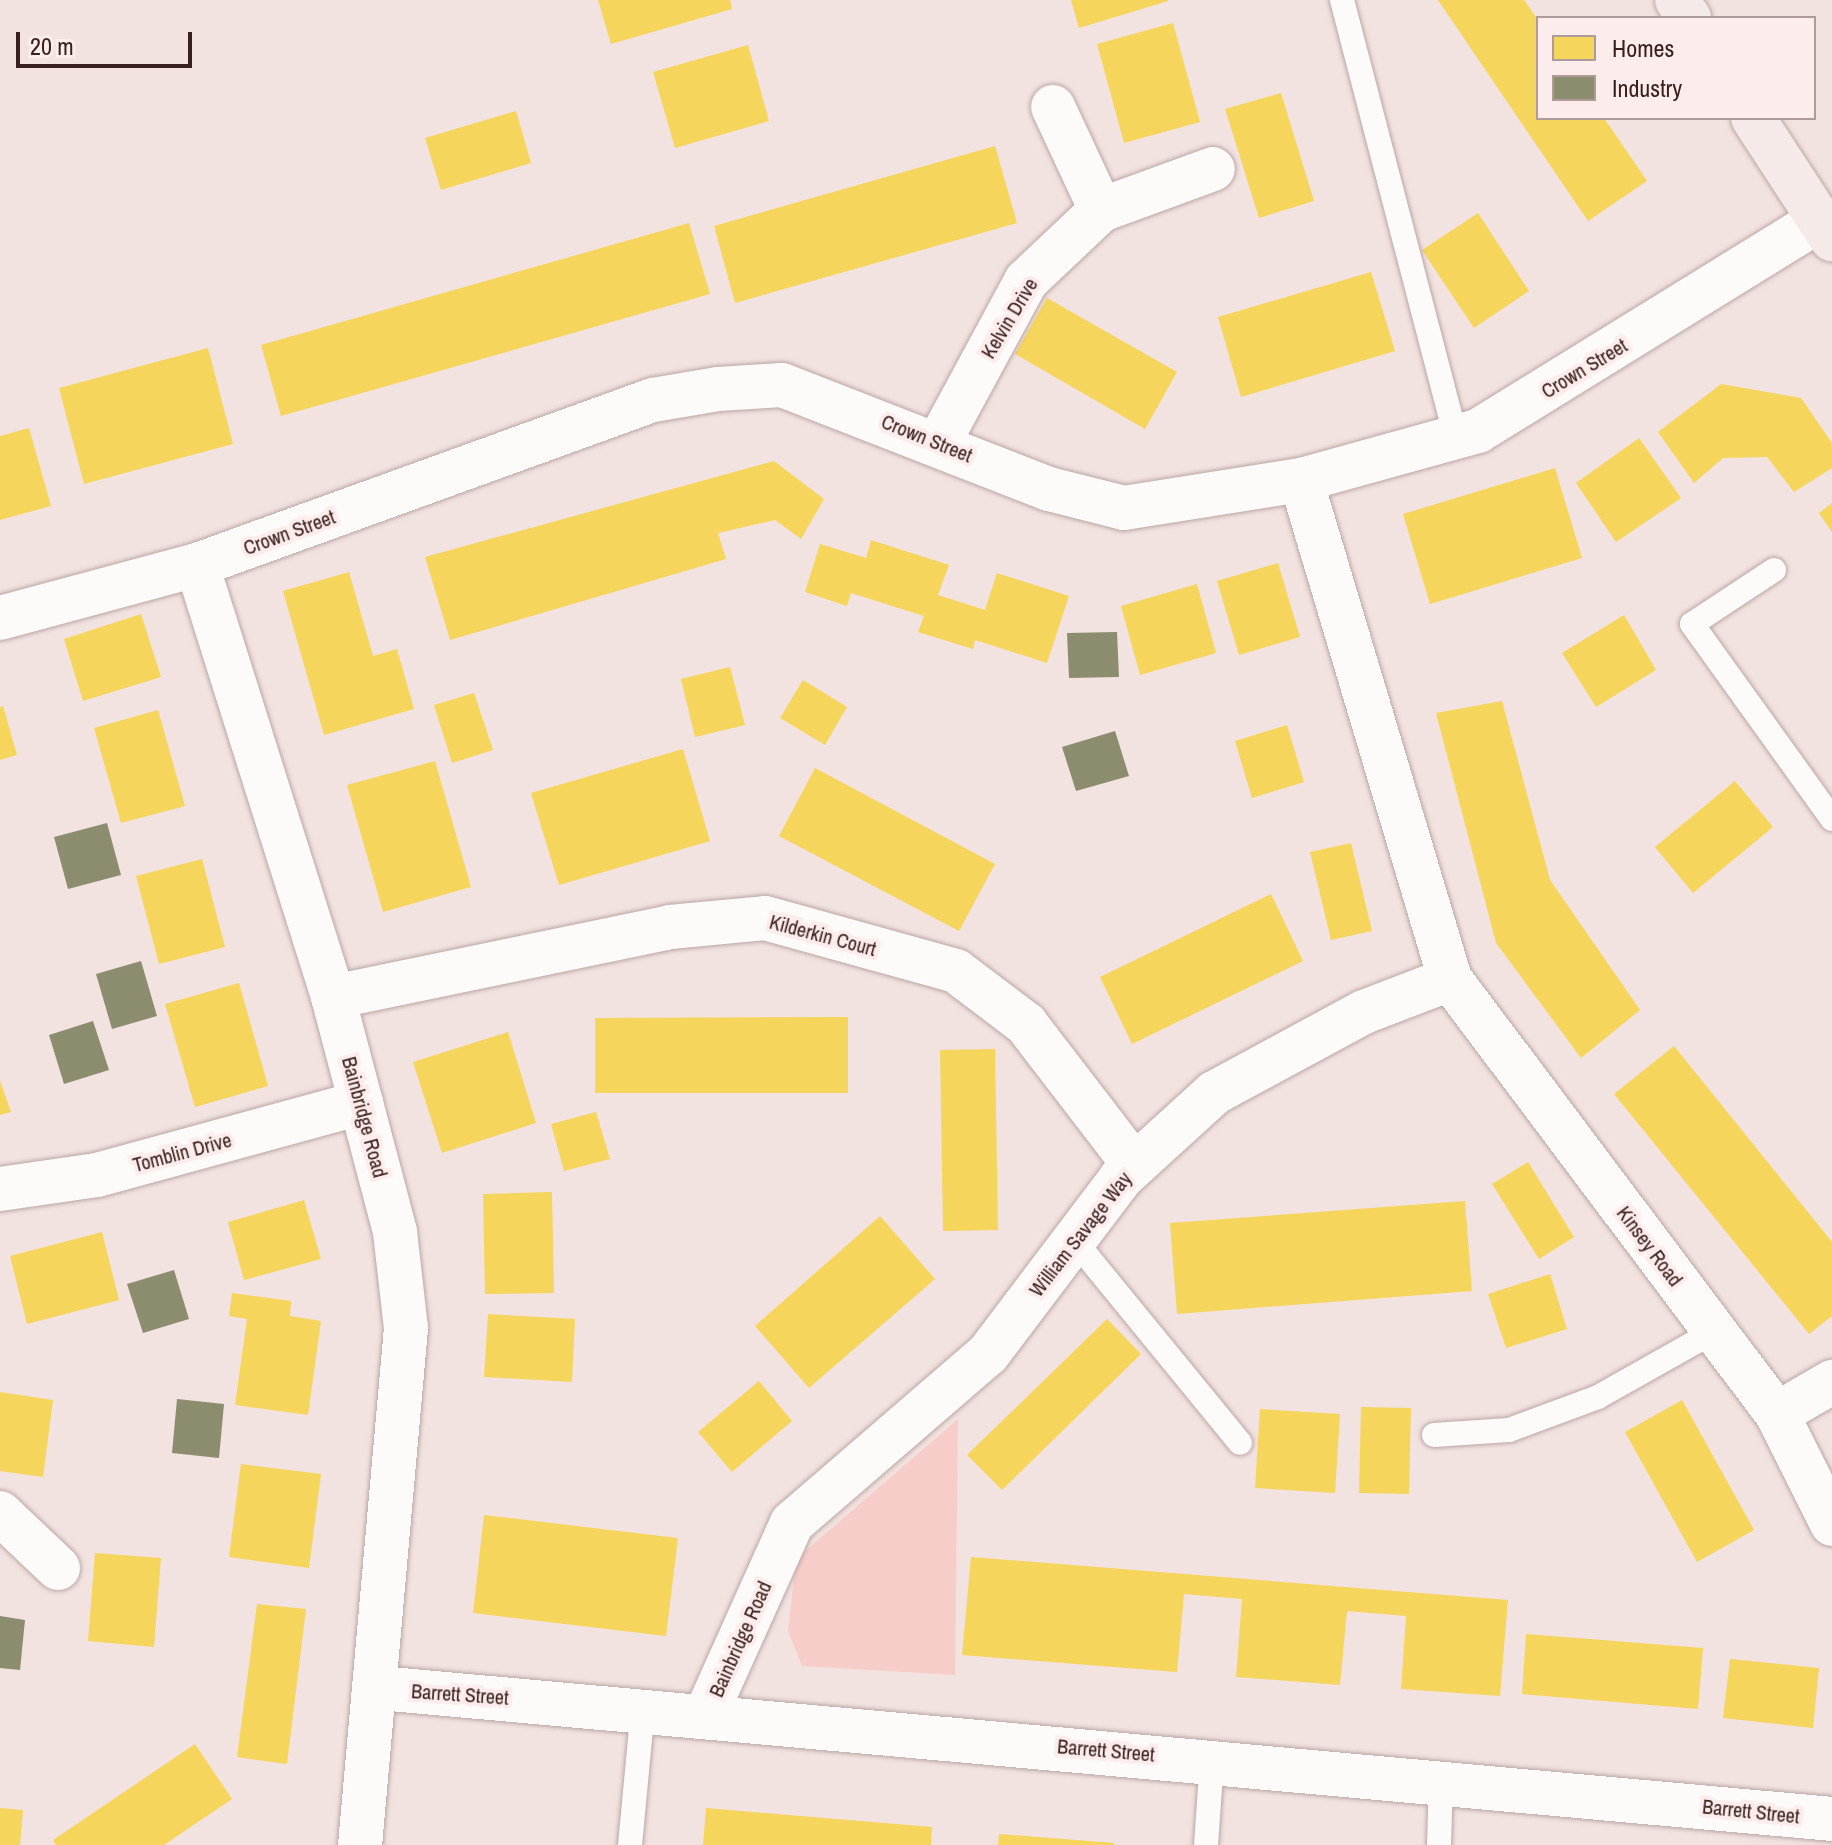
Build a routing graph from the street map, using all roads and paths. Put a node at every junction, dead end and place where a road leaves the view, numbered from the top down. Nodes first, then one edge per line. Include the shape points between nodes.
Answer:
1 (1342, 0) edge
2 (1053, 107) dead end
3 (1754, 120) edge
4 (1213, 169) dead end
5 (1101, 210) junction
6 (1826, 230) edge
7 (1456, 437) junction
8 (939, 442) junction
9 (1301, 480) junction
10 (197, 565) junction
11 (1774, 570) dead end
12 (0, 618) edge
13 (1832, 819) edge
14 (1450, 979) junction
15 (333, 997) junction
16 (361, 1103) junction
17 (1134, 1165) junction
18 (0, 1189) edge
19 (1074, 1240) junction
20 (1715, 1331) junction
21 (1832, 1382) edge
22 (1777, 1414) junction
23 (1434, 1435) dead end
24 (1240, 1443) dead end
25 (0, 1513) edge
26 (792, 1523) joint
27 (1832, 1524) edge
28 (58, 1568) dead end
29 (379, 1688) junction
30 (643, 1707) junction
31 (707, 1712) junction
32 (1212, 1760) junction
33 (1441, 1779) junction
34 (1832, 1819) edge
35 (360, 1845) edge
36 (630, 1845) edge
37 (1206, 1845) edge
38 (1439, 1845) edge

1 - 7 lane
2 - 5 street
3 - 6 main road
4 - 5 street, Kelvin Drive
5 - 8 street, Kelvin Drive via 1026,281
6 - 7 street, Crown Street via 1576,375
7 - 9 street, Crown Street
8 - 9 street, Crown Street via 1049,489 1124,508
8 - 10 street, Crown Street via 782,385 718,389 653,400
9 - 14 street
10 - 12 street, Crown Street
10 - 15 street, Bainbridge Road
11 - 13 lane via 1692,624
14 - 17 street, William Savage Way via 1364,1012 1214,1093
14 - 20 street, Kinsey Road
15 - 16 street, Bainbridge Road
15 - 17 street, Kilderkin Court via 670,927 765,918 956,971 1026,1024
16 - 18 street, Tomblin Drive via 97,1175
16 - 29 street, Bainbridge Road via 395,1232 406,1328
17 - 19 street, William Savage Way
19 - 24 lane
19 - 26 street, William Savage Way via 988,1354
20 - 22 street, Kinsey Road
20 - 23 lane via 1598,1397 1509,1430
21 - 22 street
22 - 27 street, Kinsey Road
25 - 28 street
26 - 31 street, Bainbridge Road
29 - 30 street, Barrett Street
29 - 35 street, Bainbridge Road
30 - 31 street, Barrett Street
30 - 36 lane
31 - 32 street, Barrett Street
32 - 33 street, Barrett Street
32 - 37 lane
33 - 34 street, Barrett Street
33 - 38 lane

